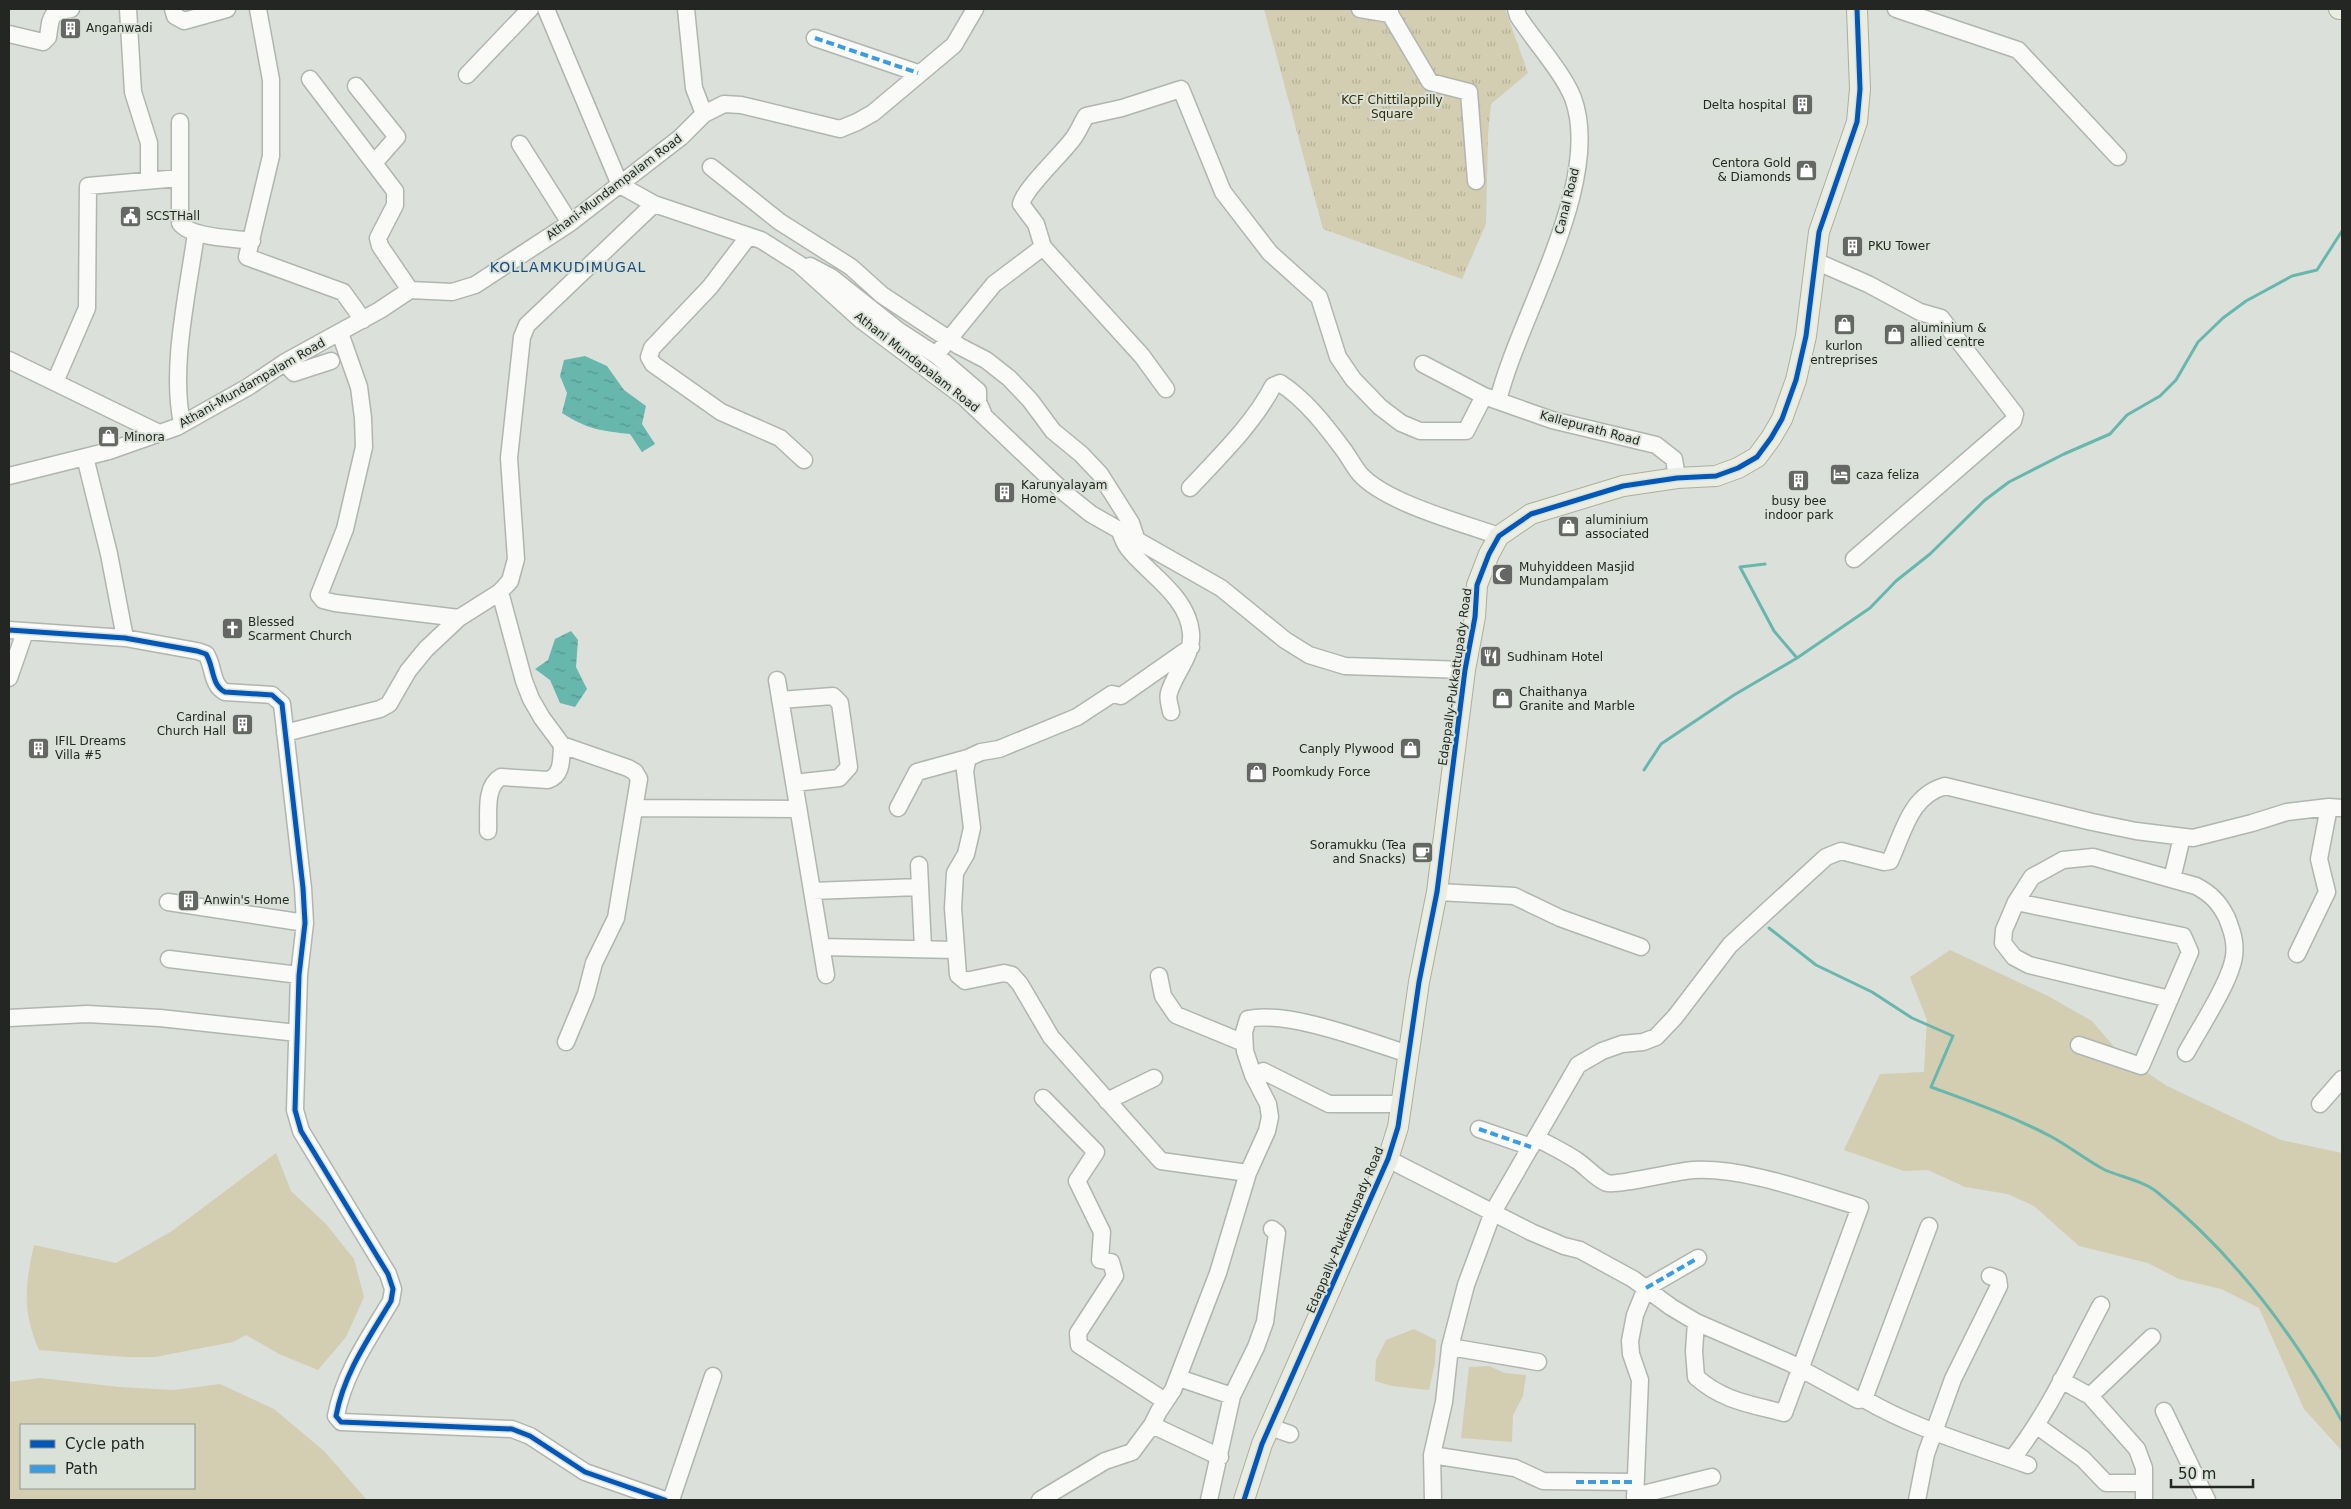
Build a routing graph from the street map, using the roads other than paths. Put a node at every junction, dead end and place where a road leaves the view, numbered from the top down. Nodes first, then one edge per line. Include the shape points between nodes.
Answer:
1 (71, 9) edge
2 (128, 9) edge
3 (173, 9) edge
4 (227, 9) edge
5 (258, 9) edge
6 (530, 9) edge
7 (546, 9) edge
8 (686, 9) edge
9 (975, 9) edge
10 (1360, 9) edge
11 (1516, 9) edge
12 (1857, 9) edge
13 (1896, 9) edge
14 (1390, 12) edge
15 (9, 34) edge
16 (815, 38) dead end
17 (918, 73) junction
18 (467, 75) dead end
19 (310, 79) dead end
20 (356, 86) dead end
21 (704, 114) junction
22 (180, 122) dead end
23 (520, 144) dead end
24 (2118, 156) dead end
25 (374, 163) junction
26 (710, 167) dead end
27 (179, 178) junction
28 (149, 180) junction
29 (1476, 181) dead end
30 (620, 185) junction
31 (654, 204) junction
32 (570, 223) junction
33 (196, 233) junction
34 (748, 237) junction
35 (252, 241) junction
36 (1043, 247) junction
37 (1815, 261) junction
38 (799, 264) junction
39 (410, 290) junction
40 (363, 320) junction
41 (340, 333) junction
42 (950, 339) junction
43 (936, 355) junction
44 (9, 360) edge
45 (331, 361) dead end
46 (285, 363) junction
47 (1423, 364) dead end
48 (55, 382) junction
49 (1166, 389) dead end
50 (1491, 398) junction
51 (982, 413) junction
52 (182, 424) junction
53 (159, 433) junction
54 (85, 457) junction
55 (804, 460) dead end
56 (9, 476) edge
57 (1677, 478) junction
58 (1190, 488) dead end
59 (1120, 531) junction
60 (1499, 536) junction
61 (1136, 538) junction
62 (1854, 559) dead end
63 (500, 592) junction
64 (459, 618) junction
65 (16, 631) edge
66 (125, 638) junction
67 (1191, 647) junction
68 (9, 650) edge
69 (1465, 670) junction
70 (9, 678) edge
71 (777, 680) dead end
72 (780, 700) junction
73 (1170, 712) dead end
74 (286, 733) junction
75 (562, 745) junction
76 (968, 758) junction
77 (794, 783) junction
78 (635, 808) junction
79 (898, 808) dead end
80 (2336, 808) edge
81 (798, 810) junction
82 (488, 831) dead end
83 (2182, 837) junction
84 (920, 865) dead end
85 (2172, 879) junction
86 (919, 887) junction
87 (812, 892) junction
88 (1437, 892) junction
89 (168, 902) dead end
90 (2016, 902) junction
91 (305, 923) junction
92 (822, 947) junction
93 (1641, 947) dead end
94 (923, 948) junction
95 (954, 950) junction
96 (2297, 954) dead end
97 (169, 959) dead end
98 (299, 975) junction
99 (826, 975) dead end
100 (1159, 976) dead end
101 (2170, 999) junction
102 (9, 1018) edge
103 (298, 1033) junction
104 (566, 1042) dead end
105 (1244, 1043) junction
106 (2079, 1045) dead end
107 (2186, 1053) dead end
108 (1408, 1054) junction
109 (1263, 1071) dead end
110 (1154, 1078) dead end
111 (2342, 1079) edge
112 (1043, 1098) dead end
113 (1107, 1101) junction
114 (1401, 1104) junction
115 (2320, 1104) dead end
116 (1479, 1128) dead end
117 (1534, 1142) junction
118 (1388, 1159) junction
119 (1248, 1173) junction
120 (1493, 1212) junction
121 (1929, 1226) dead end
122 (1272, 1229) dead end
123 (1698, 1258) dead end
124 (1990, 1276) dead end
125 (1646, 1288) junction
126 (2101, 1305) dead end
127 (1696, 1322) junction
128 (2152, 1338) dead end
129 (1450, 1347) junction
130 (1538, 1362) dead end
131 (1801, 1369) junction
132 (713, 1376) dead end
133 (1178, 1378) junction
134 (2061, 1380) junction
135 (1232, 1396) junction
136 (2090, 1396) junction
137 (1864, 1399) junction
138 (1165, 1401) junction
139 (2164, 1411) dead end
140 (1152, 1425) junction
141 (2036, 1425) junction
142 (1270, 1427) junction
143 (1934, 1432) junction
144 (1290, 1434) dead end
145 (1432, 1456) junction
146 (1220, 1457) junction
147 (2012, 1459) junction
148 (2028, 1465) dead end
149 (1712, 1477) dead end
150 (2144, 1484) junction
151 (1635, 1493) edge
152 (665, 1500) edge
153 (671, 1500) edge
154 (1040, 1500) edge
155 (1209, 1500) edge
156 (1244, 1500) edge
157 (1433, 1500) edge
158 (1916, 1500) edge
159 (2144, 1500) edge
160 (2207, 1500) edge

1 - 15 street via 54,13 48,37 43,42
2 - 28 street via 133,92 149,143
3 - 4 street via 174,16 184,21
5 - 35 street via 271,80 271,156
6 - 18 street
7 - 30 street
8 - 21 street via 694,88
9 - 17 street, Athani-Mundampalam Road via 954,45
10 - 14 street
11 - 50 street, Canal Road via 1572,98 1580,127 1574,181 1560,233
12 - 37 main road, Edappally-Pukkattupady Road via 1860,110 1819,232
13 - 24 street via 2018,50
14 - 29 street via 1430,82 1469,92
16 - 17 street
17 - 21 street, Athani-Mundampalam Road via 873,113 840,129 741,105 724,104
19 - 25 street
20 - 25 street via 397,137
21 - 30 street, Athani-Mundampalam Road via 681,137
22 - 27 street
23 - 32 street
25 - 39 street via 397,198 380,231 380,246
26 - 42 street via 780,222 851,267 882,295
27 - 28 street
27 - 33 street via 180,224
28 - 48 street via 88,186 87,308
30 - 31 street, Athani Mundapalam Road
30 - 32 street, Athani-Mundampalam Road
31 - 34 street, Athani Mundapalam Road
31 - 63 street via 527,325 522,338 508,458 516,559 510,580
32 - 39 street, Athani-Mundampalam Road via 475,286 452,292
33 - 35 street
33 - 52 street via 177,376 177,401
34 - 38 street, Athani Mundapalam Road via 761,240
34 - 55 street via 710,287 652,348 649,357 653,364 721,412 780,438
35 - 40 street via 247,257 343,292
36 - 42 street via 994,284
36 - 49 street via 1142,356
36 - 50 street via 1036,224 1021,204 1023,196 1059,157 1086,116 1181,89 1223,192 1270,253 1319,297 1338,357 1353,379 1380,407 1401,423 1420,430 1466,431
37 - 57 main road, Edappally-Pukkattupady Road via 1806,336 1796,380 1782,419 1771,438 1757,457 1738,468 1716,476
37 - 62 street via 1920,312 1941,318 2015,414 2013,422
38 - 43 street via 811,266 831,277 879,316
38 - 51 street, Athani Mundapalam Road via 861,320 924,365
39 - 40 street, Athani-Mundampalam Road
40 - 41 street, Athani-Mundampalam Road
41 - 46 street, Athani-Mundampalam Road
41 - 64 street via 359,387 364,447 345,529 319,595 335,603
42 - 43 street
42 - 61 street via 1009,378 1052,431 1100,474 1131,523
43 - 51 street via 978,391
44 - 48 street
45 - 46 street via 294,373
46 - 52 street, Athani-Mundampalam Road
47 - 50 street, Kallepurath Road
48 - 53 street
50 - 57 street, Kallepurath Road via 1552,420 1656,445 1674,459
51 - 59 street, Athani Mundapalam Road via 1066,494
52 - 53 street, Athani-Mundampalam Road
53 - 54 street, Athani-Mundampalam Road
54 - 56 street, Athani-Mundampalam Road
54 - 66 street via 109,554
57 - 60 main road, Edappally-Pukkattupady Road via 1623,486 1531,514
58 - 60 street via 1232,444 1248,420 1262,407 1273,386 1280,383 1313,411 1360,474 1376,488
59 - 61 street, Athani Mundapalam Road
59 - 67 street via 1127,547 1180,604 1188,618
60 - 69 main road, Edappally-Pukkattupady Road via 1477,585
61 - 69 street, Athani Mundapalam Road via 1221,588 1285,640 1309,655 1345,666
63 - 64 street
63 - 75 street via 531,699
64 - 74 street via 408,671 389,704
65 - 66 street
65 - 68 street
65 - 70 street
66 - 74 street via 206,654 219,689 272,695 278,699 282,704
67 - 73 street via 1168,694
67 - 76 street via 1121,696 1112,694 1076,717 999,749
69 - 88 main road, Edappally-Pukkattupady Road
71 - 72 street
72 - 77 street
72 - 77 street via 833,696 840,704 849,767 839,778
74 - 91 street
75 - 78 street via 635,772 639,780
75 - 82 street via 560,768 552,778 501,777 491,785
76 - 79 street via 917,772
76 - 95 street via 965,771 972,828 966,854 955,873
77 - 81 street
78 - 81 street
78 - 104 street via 616,918 594,963 586,994
80 - 83 street via 2287,812 2214,834
80 - 96 street via 2319,859 2328,892
81 - 87 street
83 - 85 street
83 - 117 street via 2092,822 1964,789 1936,788 1915,805 1890,861 1841,852 1826,857 1730,945 1656,1037 1622,1044 1578,1064
84 - 86 street
85 - 90 street via 2092,857 2080,857 2063,860 2032,877
85 - 107 street via 2208,892 2220,904 2234,935 2234,957 2226,980
86 - 87 street
86 - 94 street
87 - 92 street
88 - 93 street via 1514,896 1560,918
88 - 108 main road, Edappally-Pukkattupady Road
89 - 91 street
90 - 101 street via 2004,930 2003,943 2014,957 2029,965
90 - 101 street via 2183,936 2190,952
91 - 98 street
92 - 94 street
92 - 99 street
94 - 95 street
95 - 113 street via 958,975 965,982 1004,972 1012,975 1051,1037
97 - 98 street
98 - 103 street
100 - 105 street via 1163,996 1176,1015
101 - 106 street via 2141,1066
102 - 103 street via 87,1014 160,1018
103 - 152 street via 295,1110 301,1131 388,1274 393,1289 392,1301 351,1367 336,1416 341,1422 512,1429 530,1436 585,1472
105 - 108 street via 1248,1019 1260,1016 1322,1027
105 - 119 street via 1253,1075 1268,1104 1270,1118
108 - 114 main road, Edappally-Pukkattupady Road
109 - 114 street via 1329,1104
110 - 113 street
111 - 115 street
112 - 138 street via 1096,1152 1077,1180 1102,1232 1100,1260 1111,1262 1115,1276 1078,1333 1079,1345
113 - 119 street via 1161,1161
114 - 118 main road, Edappally-Pukkattupady Road
116 - 117 street
117 - 120 street
117 - 131 street via 1577,1160 1607,1183 1693,1170 1720,1170 1860,1207
118 - 120 street
118 - 142 main road, Edappally-Pukkattupady Road
119 - 133 street via 1218,1273
120 - 125 street via 1531,1232 1580,1250
120 - 129 street via 1466,1285
121 - 137 street
122 - 135 street via 1277,1233 1265,1322
123 - 125 street
124 - 143 street via 1998,1280 1999,1286 1953,1379
125 - 127 street
125 - 151 street via 1630,1341 1630,1354 1640,1380
126 - 134 street
127 - 131 street
127 - 131 street via 1696,1377 1711,1390 1736,1402 1784,1413
128 - 136 street
129 - 130 street
129 - 145 street via 1444,1402
131 - 137 street via 1858,1400
132 - 153 street
133 - 135 street
133 - 138 street
134 - 136 street
134 - 141 street
135 - 146 street
136 - 150 street via 2137,1449 2144,1468
137 - 143 street
138 - 140 street
139 - 160 street
140 - 146 street
140 - 154 street via 1132,1452 1105,1461
141 - 147 street
141 - 150 street via 2083,1459 2106,1482
142 - 144 street
142 - 156 main road, Edappally-Pukkattupady Road
143 - 147 street
143 - 158 street
145 - 151 street via 1515,1468 1543,1482
145 - 157 street
146 - 155 street
147 - 148 street
149 - 151 street
150 - 159 street

